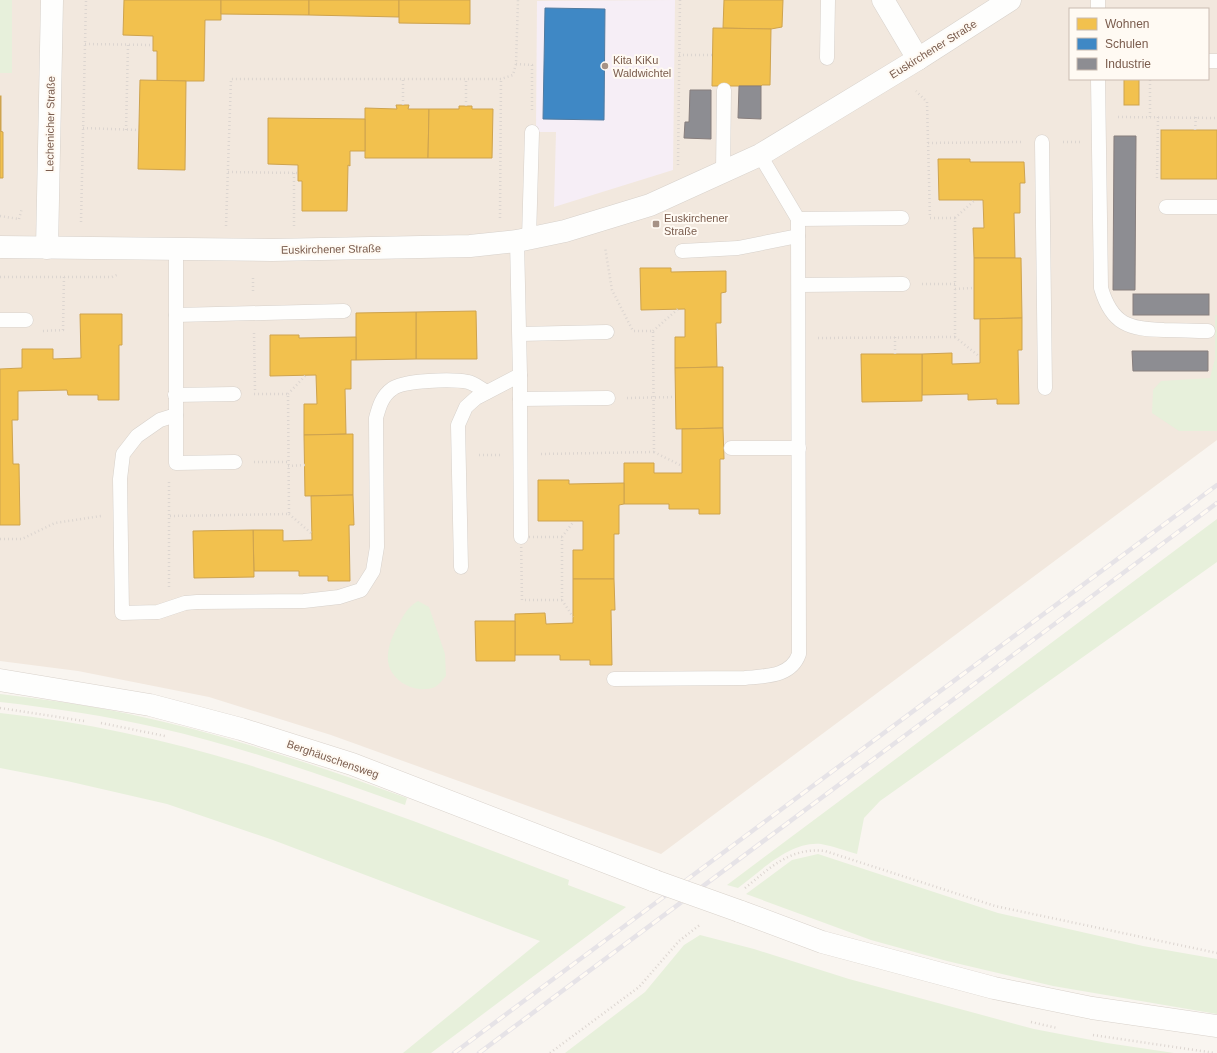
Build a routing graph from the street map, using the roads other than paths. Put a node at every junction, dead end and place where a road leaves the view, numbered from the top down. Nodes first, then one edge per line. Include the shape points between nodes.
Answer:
1 (52, 0) edge
2 (828, 0) edge
3 (883, 0) edge
4 (1010, 0) edge
5 (827, 58) dead end
6 (918, 59) junction
7 (1098, 80) edge
8 (724, 90) dead end
9 (532, 132) road end
10 (1042, 142) road end
11 (760, 155) junction
12 (724, 172) junction
13 (1166, 207) dead end
14 (1217, 207) edge
15 (902, 218) dead end
16 (798, 219) junction
17 (798, 236) junction
18 (515, 241) junction
19 (0, 247) edge
20 (47, 248) junction
21 (176, 248) junction
22 (682, 251) dead end
23 (799, 284) junction
24 (903, 284) road end
25 (344, 311) dead end
26 (176, 315) junction
27 (0, 320) edge
28 (26, 320) dead end
29 (1208, 331) dead end
30 (607, 332) dead end
31 (520, 334) junction
32 (520, 375) junction
33 (1045, 388) dead end
34 (487, 392) junction
35 (175, 394) junction
36 (234, 394) road end
37 (608, 398) road end
38 (520, 399) junction
39 (176, 415) junction
40 (731, 448) dead end
41 (799, 448) junction
42 (235, 462) road end
43 (521, 537) road end
44 (461, 567) dead end
45 (614, 679) dead end
46 (0, 680) edge
47 (1217, 1026) edge

1 - 20 street, Lechenicher Straße
2 - 5 lane
3 - 6 street
4 - 6 street, Euskirchener Straße
6 - 11 street, Euskirchener Straße
7 - 29 lane via 1101,288 1106,304 1119,320 1135,328
8 - 12 lane
9 - 18 lane
10 - 33 lane
11 - 12 street, Euskirchener Straße
11 - 16 lane
12 - 18 street, Euskirchener Straße via 684,191 612,218 565,232
13 - 14 lane
15 - 16 lane
16 - 17 lane
17 - 22 lane via 738,248
17 - 23 lane
18 - 21 street, Euskirchener Straße via 462,246 272,250
18 - 31 lane
19 - 20 street, Euskirchener Straße
20 - 21 street, Euskirchener Straße
21 - 26 lane
23 - 24 lane
23 - 41 lane
25 - 26 lane
26 - 35 lane
27 - 28 lane
30 - 31 lane
31 - 32 lane
32 - 34 lane
32 - 38 lane
34 - 39 lane via 469,382 414,382 392,388 379,404 376,418 378,547 373,571 361,590 339,597 304,601 185,603 158,612 122,613 120,479 123,454 137,436 160,420
34 - 44 lane via 466,407 458,425
35 - 36 lane
35 - 39 lane
37 - 38 lane
38 - 43 lane
39 - 42 lane via 176,463
40 - 41 lane
41 - 45 lane via 799,646 796,661 788,669 766,676
46 - 47 street, Berghäuschensweg, bridge via 150,705 241,729 352,764 655,881 822,942 994,988 1092,1008

